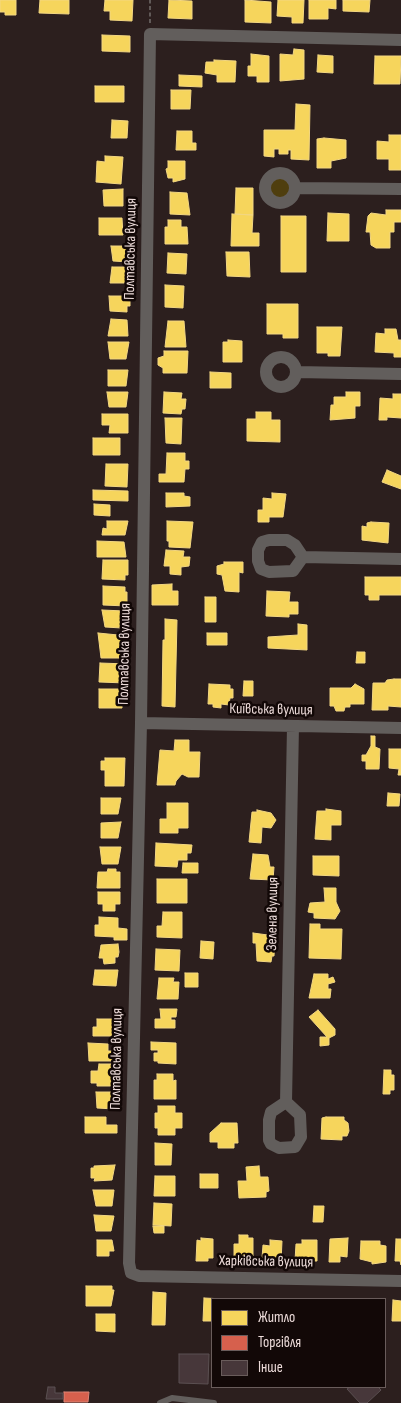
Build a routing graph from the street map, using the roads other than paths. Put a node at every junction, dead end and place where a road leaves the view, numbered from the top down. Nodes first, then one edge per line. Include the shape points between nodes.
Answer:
1 (401, 40) edge
2 (296, 188) dead end
3 (401, 189) edge
4 (297, 372) dead end
5 (401, 374) edge
6 (304, 557) dead end
7 (401, 559) edge
8 (141, 723) junction
9 (293, 726) junction
10 (401, 728) edge
11 (286, 1102) dead end
12 (131, 1273) joint
13 (401, 1281) edge
14 (160, 1403) edge
15 (214, 1403) edge

1 - 8 street, Полтавська вулиця via 150,34
2 - 3 street
4 - 5 street
6 - 7 street
8 - 9 street, Київська вулиця
8 - 12 street, Полтавська вулиця
9 - 10 street, Київська вулиця
9 - 11 street, Зелена вулиця
12 - 13 street, Харківська вулиця via 139,1276
14 - 15 lane via 172,1398

